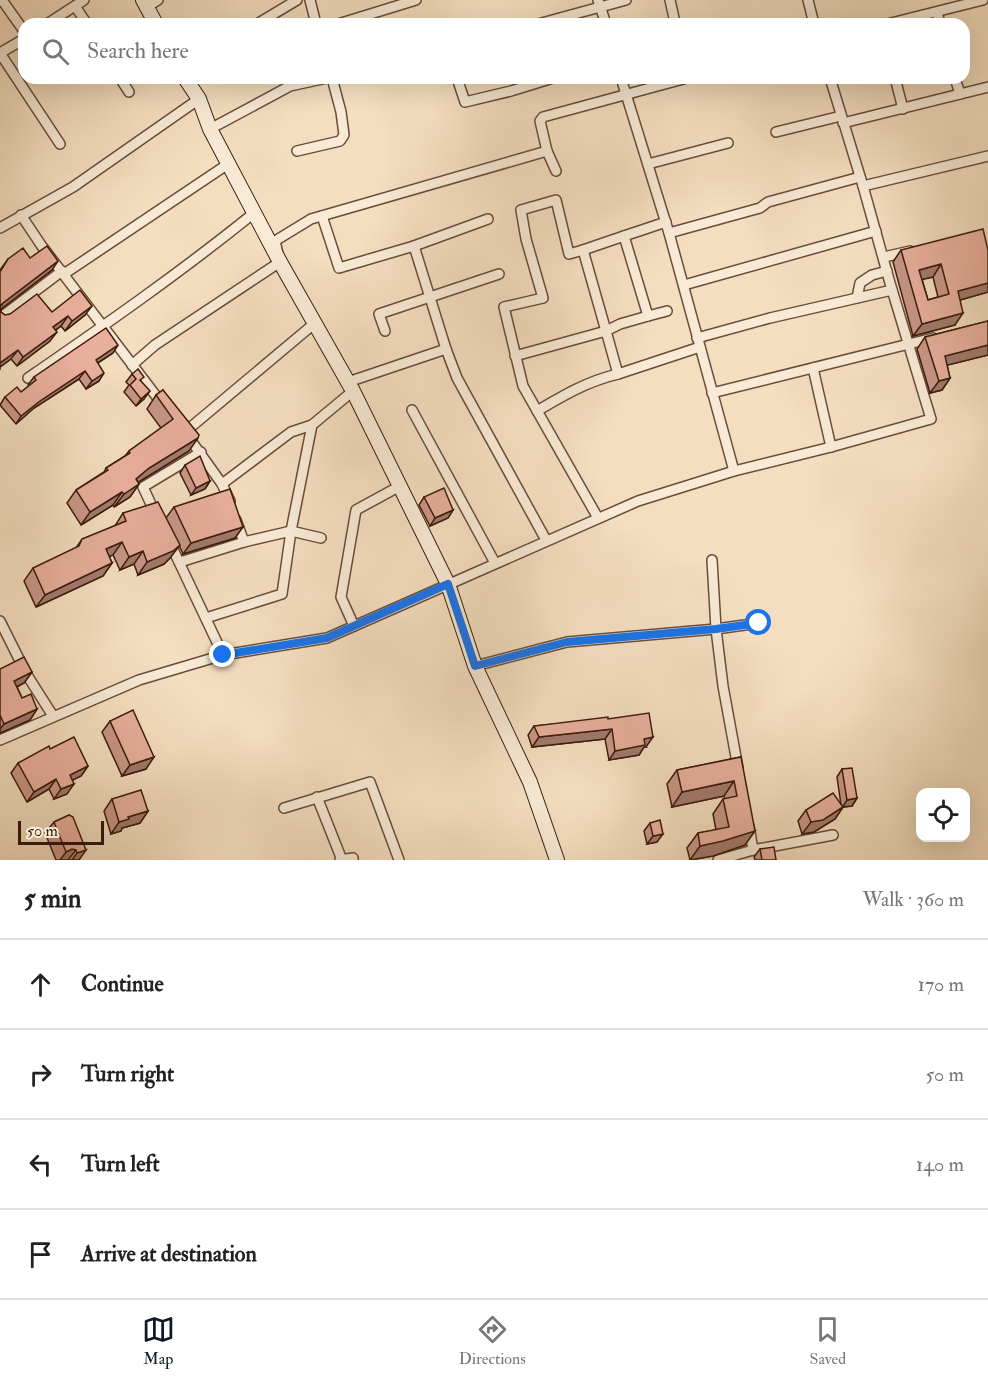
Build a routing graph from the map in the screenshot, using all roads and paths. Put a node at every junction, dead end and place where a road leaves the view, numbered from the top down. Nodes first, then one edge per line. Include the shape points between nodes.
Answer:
1 (2, 0) edge
2 (297, 0) edge
3 (310, 0) edge
4 (416, 0) edge
5 (626, 0) edge
6 (670, 0) edge
7 (808, 0) edge
8 (983, 0) edge
9 (79, 2) edge
10 (149, 2) edge
11 (599, 3) edge
12 (937, 12) junction
13 (56, 18) edge
14 (85, 18) edge
15 (154, 18) edge
16 (267, 18) edge
17 (314, 18) edge
18 (358, 18) edge
19 (555, 18) edge
20 (604, 18) edge
21 (674, 18) dead end
22 (812, 18) edge
23 (912, 18) edge
24 (938, 18) edge
25 (18, 23) edge
26 (18, 42) edge
27 (0, 53) edge
28 (18, 80) edge
29 (20, 84) edge
30 (124, 84) edge
31 (189, 84) edge
32 (299, 84) edge
33 (334, 84) edge
34 (459, 84) edge
35 (534, 84) edge
36 (623, 84) edge
37 (667, 84) edge
38 (832, 84) edge
39 (897, 84) edge
40 (958, 84) edge
41 (988, 87) edge
42 (129, 92) dead end
43 (960, 94) junction
44 (626, 96) junction
45 (199, 99) junction
46 (903, 109) junction
47 (842, 120) junction
48 (210, 129) junction
49 (776, 132) dead end
50 (728, 143) dead end
51 (60, 144) dead end
52 (297, 151) dead end
53 (547, 151) junction
54 (988, 156) edge
55 (228, 164) junction
56 (648, 164) junction
57 (556, 171) dead end
58 (862, 181) junction
59 (254, 213) junction
60 (21, 215) junction
61 (322, 216) junction
62 (488, 219) dead end
63 (666, 222) junction
64 (0, 228) edge
65 (876, 231) junction
66 (669, 233) junction
67 (624, 236) junction
68 (414, 246) junction
69 (914, 249) edge
70 (583, 250) junction
71 (884, 257) junction
72 (280, 262) junction
73 (887, 271) junction
74 (63, 273) junction
75 (499, 274) dead end
76 (684, 285) junction
77 (892, 290) junction
78 (430, 298) junction
79 (857, 298) junction
80 (667, 311) dead end
81 (648, 316) junction
82 (0, 318) edge
83 (315, 323) junction
84 (103, 327) junction
85 (385, 331) dead end
86 (606, 331) junction
87 (942, 335) edge
88 (698, 343) junction
89 (908, 344) junction
90 (446, 349) junction
91 (515, 356) junction
92 (132, 365) junction
93 (813, 368) junction
94 (618, 374) junction
95 (28, 378) dead end
96 (350, 386) junction
97 (712, 393) junction
98 (412, 410) dead end
99 (537, 411) junction
100 (178, 424) junction
101 (312, 425) junction
102 (831, 447) junction
103 (201, 452) junction
104 (734, 471) junction
105 (222, 484) junction
106 (400, 486) junction
107 (598, 518) junction
108 (291, 531) junction
109 (321, 538) dead end
110 (546, 540) junction
111 (244, 542) junction
112 (712, 560) dead end
113 (180, 561) junction
114 (495, 563) junction
115 (448, 584) junction
116 (207, 618) junction
117 (0, 621) edge
118 (759, 623) dead end
119 (354, 626) junction
120 (716, 629) junction
121 (223, 655) junction
122 (475, 666) junction
123 (53, 716) junction
124 (0, 740) edge
125 (740, 780) edge
126 (317, 797) junction
127 (284, 808) dead end
128 (747, 815) edge
129 (833, 835) dead end
130 (753, 850) junction
131 (341, 860) edge
132 (353, 860) edge
133 (399, 860) edge
134 (557, 860) edge
135 (718, 860) edge

1 - 25 street
2 - 16 street
3 - 17 street
4 - 18 street
5 - 11 street
6 - 21 street
7 - 22 street
8 - 12 street
9 - 13 street
9 - 14 street
10 - 15 street
11 - 19 street
11 - 20 street
12 - 23 street
12 - 24 street
26 - 27 street
27 - 28 street
29 - 51 street
30 - 42 street
31 - 45 street
32 - 48 street
33 - 52 street via 344,135 340,141
34 - 35 street via 465,102
36 - 44 street
37 - 44 street
38 - 47 street
39 - 46 street
40 - 43 street
41 - 43 street
43 - 46 street
44 - 53 street via 543,117 540,121
44 - 56 street
45 - 48 street
45 - 60 street via 73,188
46 - 47 street
47 - 49 street
47 - 58 street
48 - 55 street
50 - 56 street
53 - 57 street
53 - 61 street
54 - 58 street
55 - 59 street
55 - 74 street
56 - 63 street
58 - 65 street
58 - 66 street via 768,202 760,208
59 - 72 street
59 - 84 street
60 - 64 street
60 - 74 street
61 - 68 street via 339,268
61 - 72 street via 275,241
62 - 68 street
63 - 66 street
63 - 67 street
65 - 71 street
65 - 76 street
66 - 76 street
67 - 70 street
67 - 81 street
68 - 78 street
69 - 71 street
70 - 86 street
70 - 91 street via 569,254 555,200 521,210 543,298 504,307
71 - 73 street
72 - 83 street
72 - 92 street via 155,345
73 - 77 street
73 - 79 street via 860,283
74 - 82 street
74 - 84 street
75 - 78 street
76 - 88 street
77 - 79 street
77 - 89 street
78 - 85 street via 379,314
78 - 90 street
79 - 88 street via 770,318
80 - 81 street
81 - 86 street
83 - 96 street
83 - 100 street
84 - 92 street
84 - 95 street
86 - 91 street
86 - 94 street
87 - 89 street
88 - 94 street
88 - 97 street
89 - 93 street
89 - 102 street via 931,419
90 - 96 street
90 - 110 street via 457,378
91 - 99 street via 523,386
92 - 100 street
93 - 97 street
93 - 102 street
94 - 99 street via 596,379
96 - 101 street
96 - 106 street
97 - 104 street
98 - 114 street
99 - 107 street
100 - 103 street
101 - 105 street via 291,432
101 - 108 street
102 - 104 street
103 - 105 street
103 - 113 street via 143,487
104 - 107 street via 638,501
105 - 111 street
106 - 115 street
106 - 119 street via 356,510 341,597
107 - 110 street
108 - 109 street
108 - 111 street
108 - 116 street via 282,594
110 - 114 street
111 - 113 street
112 - 120 street
113 - 116 street
114 - 115 street
115 - 119 street
115 - 122 street
116 - 121 street
117 - 123 street
118 - 120 street
119 - 121 street via 327,638
120 - 122 street via 567,642
120 - 125 street
121 - 123 street via 139,680
122 - 134 street via 530,782
123 - 124 street
126 - 127 street
126 - 131 street
126 - 133 street via 370,782
128 - 130 street
129 - 130 street
130 - 135 street
131 - 132 street

